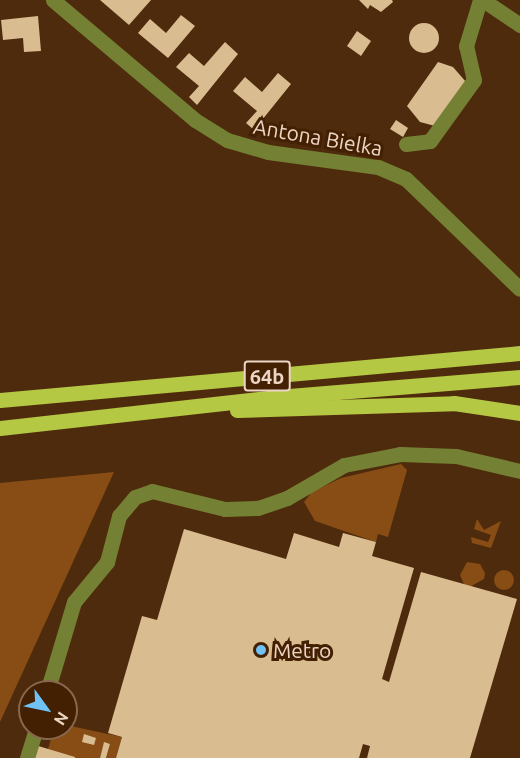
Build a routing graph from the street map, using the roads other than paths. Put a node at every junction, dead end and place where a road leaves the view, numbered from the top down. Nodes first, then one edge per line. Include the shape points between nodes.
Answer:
1 (53, 0) edge
2 (482, 0) edge
3 (520, 25) edge
4 (406, 144) dead end
5 (520, 289) edge
6 (520, 353) edge
7 (520, 377) edge
8 (0, 400) edge
9 (192, 410) junction
10 (520, 413) edge
11 (0, 428) edge
12 (520, 471) edge
13 (50, 680) edge
14 (32, 740) edge
15 (27, 758) edge

1 - 5 street, Antona Bielka via 210,131 246,147 393,172 422,192
2 - 3 street
2 - 4 street via 466,46 474,80 430,141
6 - 8 main road, 64b
7 - 9 main road, 64b via 277,397
9 - 10 main road via 454,403
9 - 11 main road, 64b
12 - 13 street via 456,456 400,454 344,465 287,498 258,508 225,509 152,491 135,497 119,516 107,562 74,602
14 - 15 street

